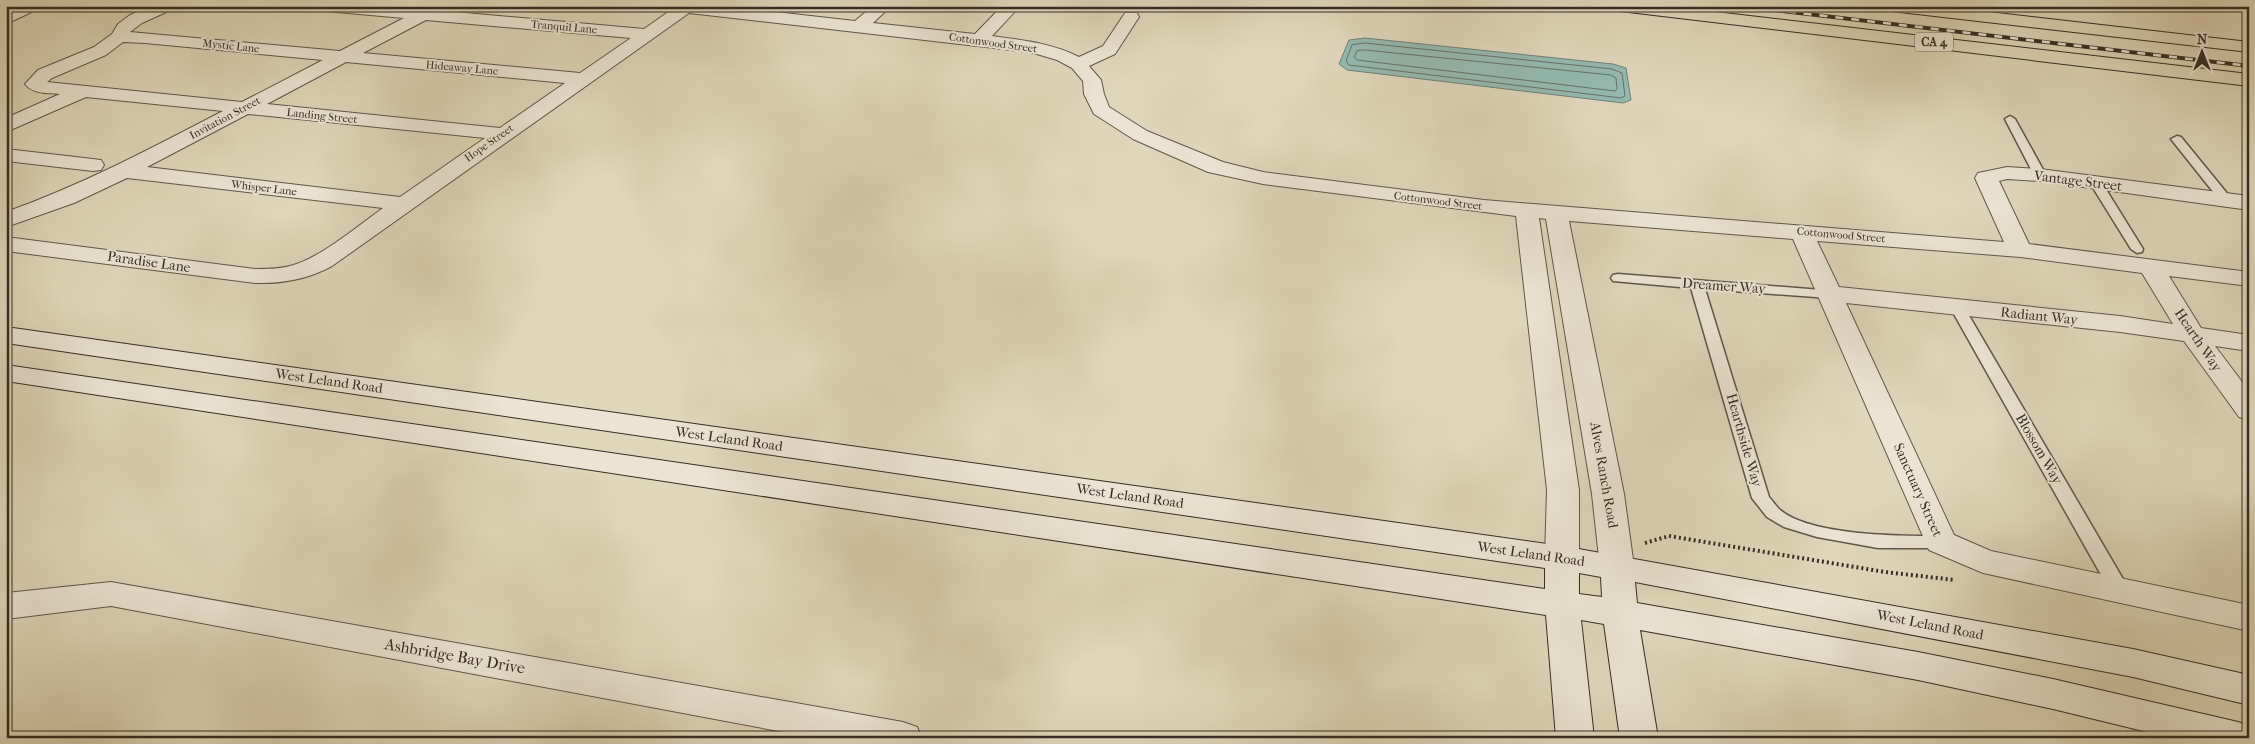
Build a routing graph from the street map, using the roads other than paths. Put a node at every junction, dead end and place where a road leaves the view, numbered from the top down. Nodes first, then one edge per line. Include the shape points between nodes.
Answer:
1 (32, 6) edge
2 (167, 6) edge
3 (325, 6) edge
4 (883, 6) edge
5 (1012, 6) edge
6 (1620, 6) edge
7 (1891, 6) edge
8 (680, 7) edge
9 (431, 10) edge
10 (750, 10) edge
11 (1131, 17) dead end
12 (6, 19) edge
13 (858, 27) junction
14 (646, 34) junction
15 (119, 37) junction
16 (980, 40) junction
17 (2249, 47) edge
18 (343, 57) junction
19 (1078, 64) junction
20 (582, 79) junction
21 (2249, 80) edge
22 (83, 91) junction
23 (244, 108) junction
24 (2010, 119) dead end
25 (6, 126) edge
26 (501, 134) junction
27 (2177, 139) dead end
28 (6, 155) edge
29 (93, 165) dead end
30 (124, 171) junction
31 (2040, 175) junction
32 (2096, 183) junction
33 (2226, 200) junction
34 (2249, 203) edge
35 (403, 204) junction
36 (1527, 211) junction
37 (1556, 213) junction
38 (6, 220) edge
39 (1801, 231) junction
40 (6, 244) edge
41 (2020, 250) junction
42 (2144, 258) junction
43 (292, 274) joint
44 (1618, 278) dead end
45 (2249, 279) edge
46 (1697, 284) junction
47 (1829, 294) junction
48 (1957, 307) junction
49 (2192, 334) junction
50 (6, 335) edge
51 (2249, 343) edge
52 (6, 373) edge
53 (2249, 411) edge
54 (1941, 542) junction
55 (1562, 558) junction
56 (1616, 567) junction
57 (2120, 591) junction
58 (1562, 605) junction
59 (6, 606) edge
60 (1620, 613) junction
61 (2249, 618) edge
62 (2249, 690) edge
63 (903, 738) edge
64 (1575, 738) edge
65 (1639, 738) edge
66 (2238, 738) edge

1 - 12 street
2 - 15 street via 136,19 124,28
3 - 9 street, Tranquil Lane
4 - 13 street
5 - 16 street
6 - 21 highway, CA 4
7 - 17 highway, CA 4
8 - 10 street, Cottonwood Street
8 - 14 street, Hope Street
9 - 14 street, Tranquil Lane
9 - 18 street, Invitation Street
10 - 13 street, Cottonwood Street
11 - 19 street via 1110,50
13 - 16 street, Cottonwood Street
14 - 20 street, Hope Street
15 - 18 street, Mystic Lane
15 - 22 street, Landing Street via 100,50 45,74 34,84
16 - 19 street, Cottonwood Street via 1032,47
18 - 20 street, Hideaway Lane
18 - 23 street, Invitation Street
19 - 36 street, Cottonwood Street via 1092,80 1101,110 1140,136 1216,167 1262,178
20 - 26 street, Hope Street
22 - 23 street, Landing Street
22 - 25 street
23 - 26 street, Landing Street
23 - 30 street, Invitation Street
24 - 31 lane
26 - 35 street, Hope Street
27 - 33 lane
28 - 29 street
30 - 35 street, Whisper Lane
30 - 38 street, Invitation Street via 66,198
31 - 32 street, Vantage Street
31 - 41 street, Vantage Street via 2007,173 1986,178
32 - 33 street, Vantage Street
32 - 42 lane
33 - 34 street, Vantage Street
35 - 43 street, Hope Street via 323,261
36 - 37 street, Cottonwood Street
36 - 55 street via 1563,490
37 - 39 street, Cottonwood Street
37 - 56 street, Alves Ranch Road via 1608,494
39 - 41 street, Cottonwood Street
39 - 47 street, Sanctuary Street
40 - 43 street, Paradise Lane via 255,276
41 - 42 street, Cottonwood Street
42 - 45 street, Cottonwood Street
42 - 49 street, Hearth Way
44 - 46 lane, Dreamer Way
46 - 47 lane, Dreamer Way
46 - 54 lane, Hearthside Way via 1761,498 1773,513 1790,523 1878,542
47 - 48 street, Radiant Way
47 - 54 street, Sanctuary Street
48 - 49 street, Radiant Way
48 - 57 lane, Blossom Way
49 - 51 street, Radiant Way
49 - 53 street, Hearth Way
50 - 55 street, West Leland Road
52 - 58 street
54 - 57 street, Sanctuary Street via 1982,561
55 - 56 street, West Leland Road
55 - 58 street
56 - 60 street, Alves Ranch Road
56 - 62 street, West Leland Road via 2133,663
57 - 61 street, Sanctuary Street
58 - 60 street
58 - 64 street
59 - 63 street, Ashbridge Bay Drive via 111,594
60 - 65 street, Alves Ranch Road
60 - 66 street via 1918,666

